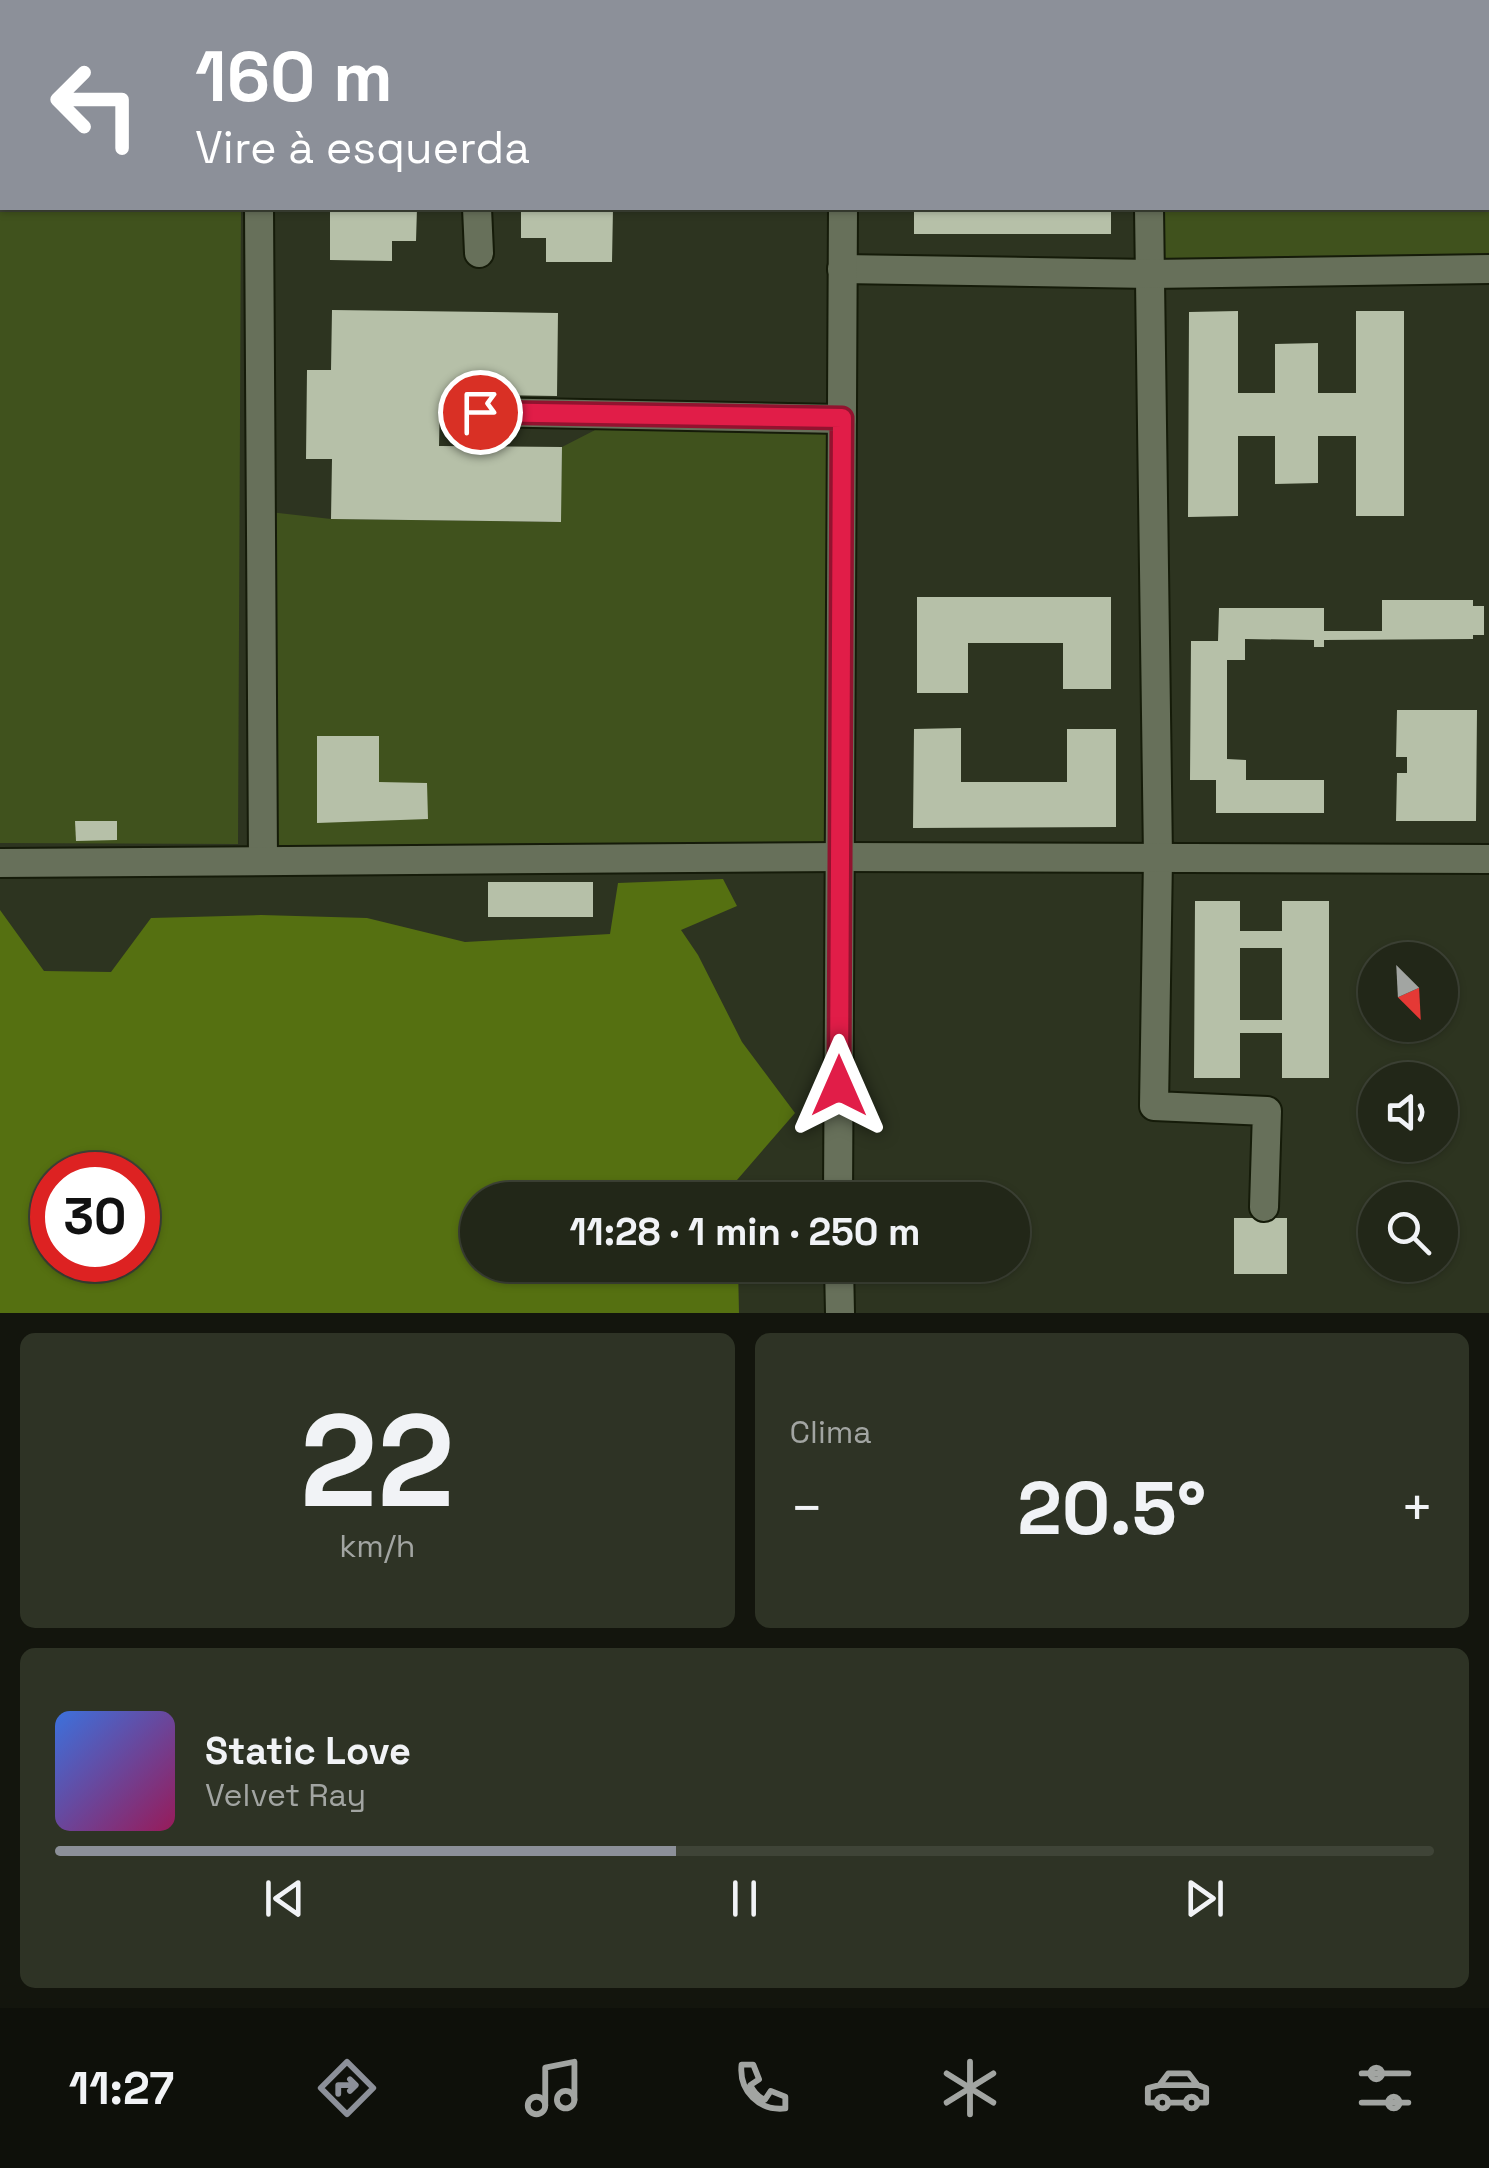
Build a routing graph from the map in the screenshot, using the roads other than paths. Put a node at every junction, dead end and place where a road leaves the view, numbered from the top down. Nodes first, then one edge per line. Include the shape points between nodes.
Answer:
1 (258, 210) edge
2 (477, 210) edge
3 (843, 210) edge
4 (1149, 210) edge
5 (478, 254) dead end
6 (842, 268) junction
7 (1489, 269) edge
8 (1151, 274) junction
9 (480, 412) dead end
10 (842, 418) junction
11 (840, 857) junction
12 (1158, 858) junction
13 (1489, 859) edge
14 (263, 860) junction
15 (0, 863) edge
16 (838, 1182) edge
17 (1264, 1208) dead end
18 (839, 1282) edge
19 (840, 1313) edge

1 - 14 street
2 - 5 street
3 - 6 street
4 - 8 street
6 - 8 street
6 - 10 street
7 - 8 street
8 - 12 street
9 - 10 street
10 - 11 street
11 - 12 street
11 - 14 street
11 - 16 street
12 - 13 street
12 - 17 street via 1154,1106 1267,1110
14 - 15 street
18 - 19 street

